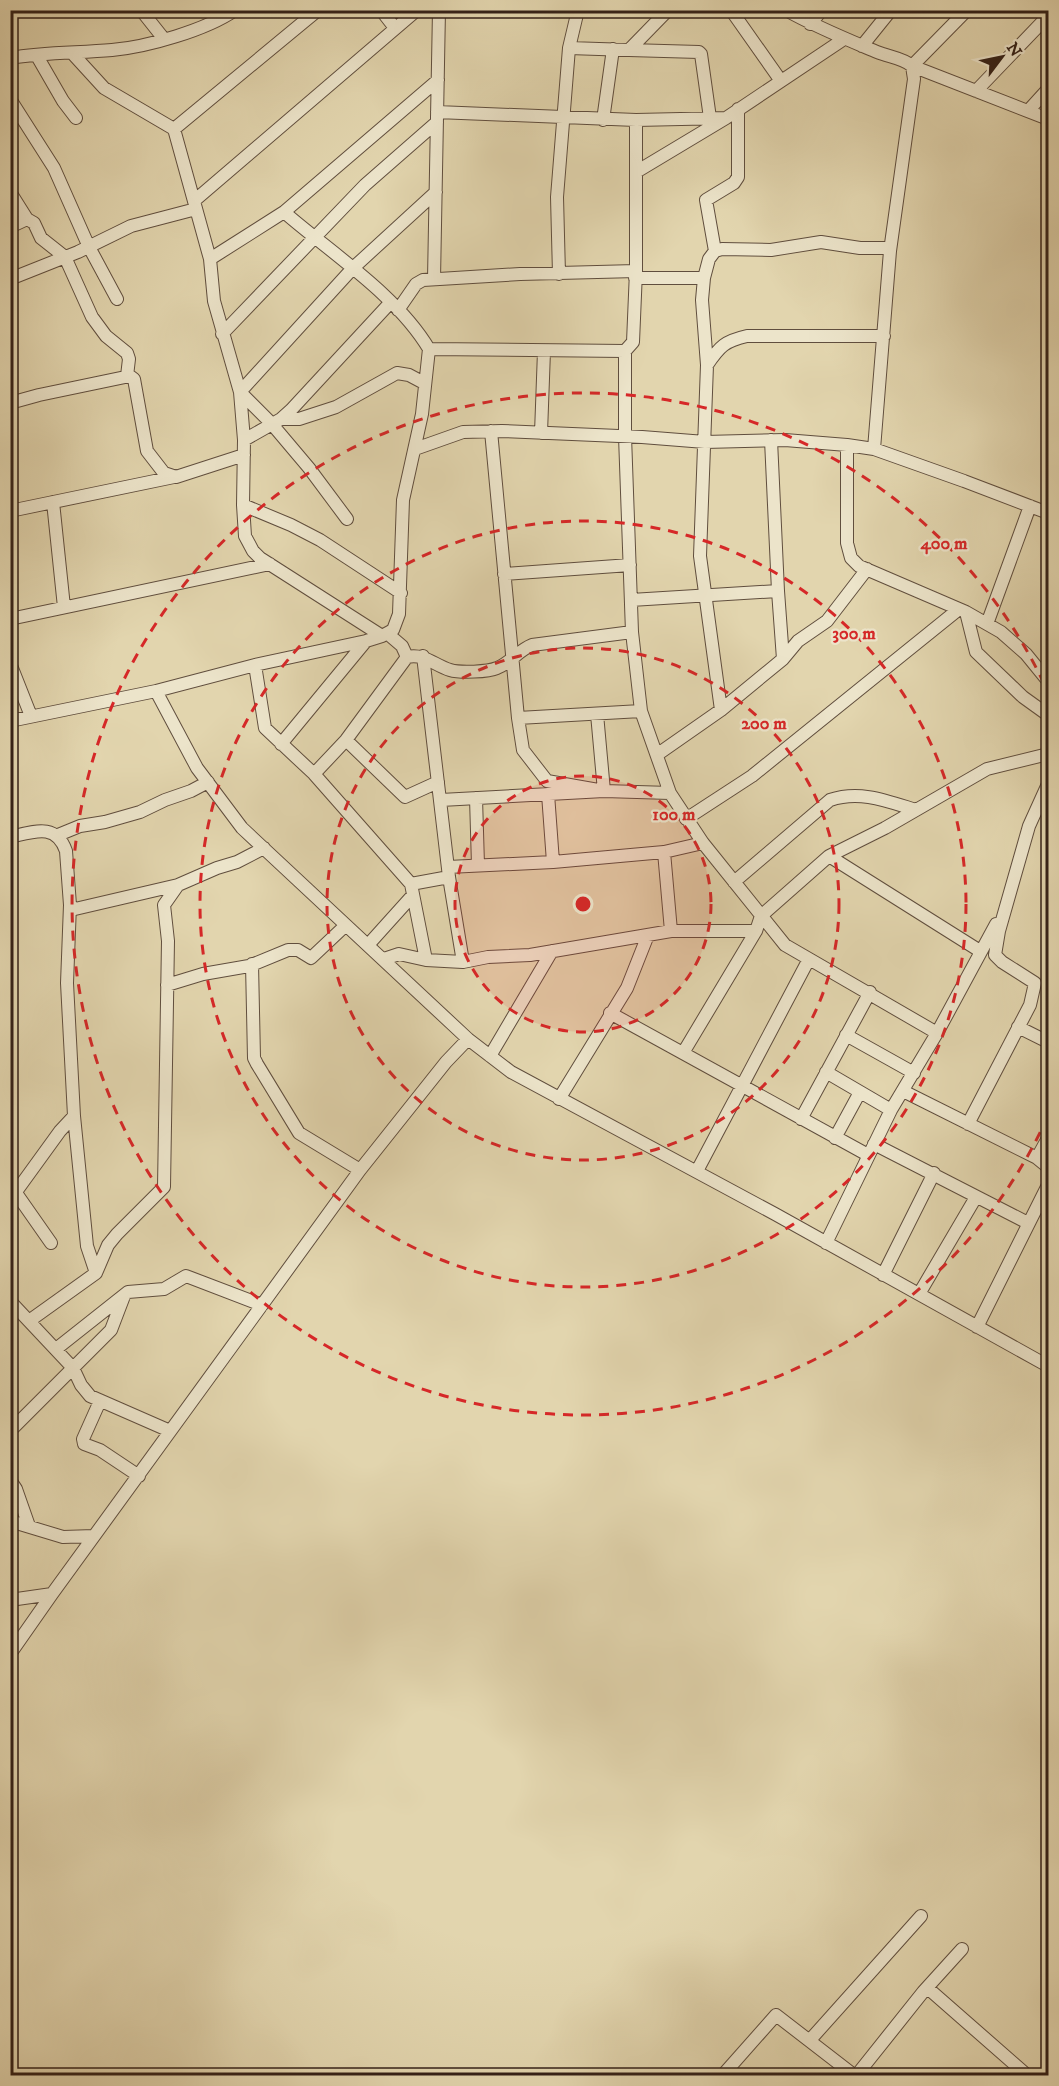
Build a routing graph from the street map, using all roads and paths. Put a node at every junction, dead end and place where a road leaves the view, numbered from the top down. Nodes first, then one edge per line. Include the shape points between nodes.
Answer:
1 (141, 10) edge
2 (235, 10) edge
3 (318, 10) edge
4 (381, 10) edge
5 (417, 10) edge
6 (439, 10) edge
7 (578, 10) edge
8 (668, 10) edge
9 (731, 10) edge
10 (786, 10) edge
11 (822, 10) edge
12 (891, 10) edge
13 (967, 10) edge
14 (218, 15) edge
15 (1048, 16) edge
16 (810, 24) junction
17 (395, 28) junction
18 (164, 39) junction
19 (844, 39) junction
20 (862, 46) junction
21 (569, 48) junction
22 (613, 49) junction
23 (629, 50) junction
24 (72, 53) junction
25 (11, 56) edge
26 (37, 56) junction
27 (912, 66) junction
28 (438, 80) junction
29 (781, 81) junction
30 (1048, 89) edge
31 (976, 91) junction
32 (10, 99) edge
33 (738, 109) junction
34 (1028, 111) junction
35 (437, 117) junction
36 (564, 117) junction
37 (76, 118) dead end
38 (710, 118) junction
39 (726, 118) junction
40 (1048, 119) edge
41 (603, 120) junction
42 (636, 120) junction
43 (174, 129) junction
44 (636, 172) junction
45 (10, 192) edge
46 (435, 192) junction
47 (195, 205) junction
48 (284, 212) junction
49 (27, 219) junction
50 (10, 227) edge
51 (313, 237) junction
52 (88, 247) junction
53 (890, 248) junction
54 (715, 251) junction
55 (64, 257) junction
56 (210, 259) junction
57 (353, 267) junction
58 (558, 274) junction
59 (636, 275) junction
60 (704, 278) junction
61 (10, 279) edge
62 (434, 279) junction
63 (117, 299) dead end
64 (394, 307) junction
65 (222, 334) junction
66 (884, 336) junction
67 (429, 349) junction
68 (543, 351) junction
69 (625, 351) junction
70 (707, 365) junction
71 (127, 376) junction
72 (424, 383) junction
73 (240, 392) junction
74 (10, 403) edge
75 (276, 421) junction
76 (491, 431) junction
77 (541, 433) junction
78 (625, 436) junction
79 (244, 440) junction
80 (771, 440) junction
81 (705, 442) junction
82 (847, 445) junction
83 (415, 449) junction
84 (874, 449) junction
85 (244, 455) junction
86 (176, 477) junction
87 (53, 502) junction
88 (243, 505) junction
89 (1030, 506) junction
90 (10, 511) edge
91 (1048, 513) edge
92 (347, 519) dead end
93 (270, 564) junction
94 (630, 565) junction
95 (867, 569) junction
96 (504, 574) junction
97 (778, 591) junction
98 (401, 593) junction
99 (704, 594) junction
100 (631, 600) junction
101 (64, 607) junction
102 (963, 610) junction
103 (10, 619) edge
104 (987, 624) junction
105 (633, 632) junction
106 (385, 635) junction
107 (366, 641) junction
108 (423, 656) junction
109 (407, 657) junction
110 (511, 658) junction
111 (783, 659) junction
112 (10, 663) edge
113 (255, 665) junction
114 (1048, 681) edge
115 (156, 691) junction
116 (721, 710) junction
117 (641, 711) junction
118 (597, 714) junction
119 (31, 716) junction
120 (1048, 716) edge
121 (518, 718) junction
122 (10, 721) edge
123 (346, 740) junction
124 (281, 744) junction
125 (658, 754) junction
126 (1048, 754) edge
127 (314, 774) junction
128 (208, 782) junction
129 (438, 782) junction
130 (1048, 784) edge
131 (604, 791) junction
132 (670, 793) junction
133 (548, 794) junction
134 (476, 798) junction
135 (441, 800) junction
136 (916, 810) junction
137 (686, 819) junction
138 (58, 835) junction
139 (10, 837) edge
140 (703, 843) junction
141 (264, 848) junction
142 (664, 852) junction
143 (829, 856) junction
144 (553, 862) junction
145 (478, 865) junction
146 (449, 872) junction
147 (734, 882) junction
148 (178, 885) junction
149 (412, 889) junction
150 (70, 905) junction
151 (1004, 911) junction
152 (761, 916) junction
153 (346, 925) junction
154 (671, 931) junction
155 (756, 931) junction
156 (648, 935) junction
157 (368, 945) junction
158 (552, 951) junction
159 (980, 951) junction
160 (384, 959) junction
161 (809, 959) junction
162 (426, 960) junction
163 (463, 962) junction
164 (252, 964) junction
165 (167, 985) junction
166 (870, 992) junction
167 (610, 1013) junction
168 (1018, 1027) junction
169 (937, 1033) junction
170 (846, 1035) junction
171 (468, 1039) junction
172 (1048, 1042) edge
173 (683, 1053) junction
174 (490, 1056) junction
175 (826, 1072) junction
176 (914, 1073) junction
177 (742, 1085) junction
178 (903, 1091) junction
179 (860, 1092) junction
180 (559, 1099) junction
181 (891, 1110) junction
182 (74, 1116) junction
183 (801, 1119) junction
184 (968, 1125) junction
185 (835, 1137) junction
186 (1048, 1138) edge
187 (871, 1149) junction
188 (1037, 1158) junction
189 (1048, 1167) edge
190 (360, 1170) junction
191 (697, 1171) junction
192 (934, 1173) junction
193 (1048, 1185) edge
194 (13, 1197) edge
195 (976, 1197) junction
196 (1028, 1222) junction
197 (51, 1243) dead end
198 (826, 1243) junction
199 (96, 1264) junction
200 (883, 1275) junction
201 (918, 1294) junction
202 (124, 1296) junction
203 (10, 1301) edge
204 (262, 1305) junction
205 (29, 1321) junction
206 (977, 1328) junction
207 (56, 1349) junction
208 (1048, 1366) edge
209 (73, 1368) junction
210 (100, 1401) junction
211 (10, 1431) edge
212 (170, 1431) junction
213 (139, 1476) junction
214 (10, 1480) edge
215 (14, 1499) edge
216 (10, 1521) edge
217 (29, 1526) junction
218 (94, 1536) junction
219 (52, 1594) junction
220 (10, 1600) edge
221 (10, 1654) edge
222 (921, 1916) dead end
223 (962, 1949) dead end
224 (926, 1991) junction
225 (810, 2040) junction
226 (722, 2076) edge
227 (855, 2076) edge
228 (1028, 2076) edge

1 - 18 street
2 - 14 street
3 - 43 street
4 - 17 street
5 - 17 street
6 - 28 street
7 - 21 street
8 - 23 street
9 - 29 street
10 - 16 street
11 - 16 street
12 - 20 street
13 - 27 street
14 - 18 street
15 - 31 street
16 - 19 street
17 - 47 street
18 - 24 street via 115,50
19 - 20 street
19 - 29 street
20 - 27 street
21 - 22 street
21 - 36 street
22 - 23 street
22 - 41 street
23 - 38 street via 699,52
24 - 26 street
24 - 43 street via 104,88
25 - 26 street
26 - 37 street
27 - 31 street
27 - 53 street via 914,79
28 - 35 street
28 - 48 street
29 - 33 street
30 - 34 street
31 - 34 street
32 - 52 street via 54,168
33 - 39 street
33 - 54 street via 738,177 706,200
34 - 40 street
35 - 36 street
35 - 46 street
35 - 51 street
36 - 41 street
36 - 58 street via 557,197
38 - 39 street
38 - 42 street
39 - 44 street
41 - 42 street
42 - 44 street
43 - 47 street
44 - 59 street
45 - 49 street
46 - 57 street
46 - 62 street
47 - 52 street via 131,226
47 - 56 street
48 - 51 street
48 - 56 street
49 - 50 street
49 - 55 street via 41,238
51 - 57 street
51 - 65 street
52 - 55 street
52 - 63 street
53 - 54 street via 821,242 781,249
53 - 66 street
54 - 60 street
55 - 61 street
55 - 71 street via 92,317 106,336 127,353
56 - 65 street
57 - 64 street
57 - 73 street
58 - 59 street
58 - 62 street
59 - 60 street
59 - 69 street via 633,342
60 - 70 street
62 - 64 street via 416,284
64 - 67 street
64 - 75 street via 291,411
65 - 73 street
66 - 70 street via 747,336 728,341
66 - 84 street
67 - 68 street
67 - 72 street
68 - 69 street
68 - 77 street
69 - 78 street
70 - 81 street
71 - 74 street
71 - 86 street via 134,380 147,451 164,473
72 - 75 street via 397,373 336,406 299,419
72 - 83 street
73 - 75 street
73 - 79 street
75 - 79 street
75 - 92 street
76 - 77 street
76 - 83 street via 462,432
76 - 96 street
77 - 78 street
78 - 81 street
78 - 94 street
79 - 85 street
80 - 81 street
80 - 82 street
80 - 97 street
81 - 99 street via 700,556
82 - 84 street
82 - 95 street via 847,543 851,558
83 - 98 street via 403,500
84 - 89 street
85 - 86 street
85 - 88 street
86 - 87 street
87 - 90 street
87 - 101 street
88 - 93 street via 244,536 253,551
88 - 98 street via 320,540
89 - 91 street
89 - 104 street
93 - 101 street
93 - 106 street
94 - 96 street
94 - 100 street
95 - 102 street
95 - 111 street via 827,621 798,641
96 - 110 street
97 - 99 street
97 - 111 street
98 - 106 street via 393,630
99 - 100 street
99 - 116 street
100 - 105 street
101 - 103 street
102 - 104 street
102 - 120 street via 976,652
102 - 137 street via 752,776
104 - 114 street via 1016,644
105 - 110 street via 532,645
105 - 117 street
106 - 107 street
106 - 109 street via 402,646
107 - 113 street
107 - 124 street
108 - 109 street
108 - 110 street via 460,672 496,669
108 - 129 street
109 - 123 street
110 - 121 street
111 - 116 street
112 - 119 street
113 - 115 street
113 - 124 street via 266,728
115 - 119 street
115 - 128 street
116 - 125 street
117 - 118 street
117 - 125 street
118 - 121 street
118 - 131 street
119 - 122 street
121 - 131 street via 524,750 547,782
123 - 127 street
123 - 129 street via 405,797
124 - 127 street
125 - 132 street
126 - 136 street via 987,769
127 - 149 street
128 - 138 street via 140,812
128 - 141 street via 242,828
129 - 135 street
130 - 151 street via 1029,826
131 - 132 street
131 - 133 street
132 - 137 street
133 - 134 street
133 - 144 street
134 - 135 street
134 - 145 street
135 - 146 street
136 - 143 street
136 - 147 street via 879,799 846,795 830,800
137 - 140 street
138 - 139 street via 42,830
138 - 150 street via 66,851
140 - 142 street
140 - 147 street
141 - 148 street
141 - 153 street
142 - 144 street
142 - 154 street
143 - 152 street
143 - 159 street
144 - 145 street
145 - 146 street
146 - 149 street
146 - 163 street
147 - 152 street
148 - 150 street via 75,909
148 - 165 street via 164,905
149 - 157 street
149 - 162 street
150 - 182 street via 67,983
151 - 159 street
151 - 168 street via 995,955 1035,983 1030,1005
152 - 155 street
152 - 161 street via 785,945
153 - 157 street
153 - 164 street via 310,958 298,950 288,950
154 - 155 street
154 - 156 street
155 - 173 street
156 - 158 street
156 - 167 street via 627,988
157 - 160 street
158 - 163 street
158 - 174 street
159 - 169 street
160 - 162 street via 399,954
160 - 171 street
161 - 166 street
161 - 177 street
162 - 163 street
164 - 165 street
164 - 190 street via 257,1064 299,1133
165 - 199 street via 164,1187 117,1234
166 - 169 street
166 - 170 street
167 - 173 street
167 - 180 street
168 - 172 street
168 - 184 street
169 - 176 street
170 - 175 street
170 - 176 street
171 - 174 street
171 - 190 street
173 - 177 street
174 - 180 street
175 - 179 street
175 - 183 street
176 - 178 street
177 - 183 street
177 - 191 street
178 - 181 street
178 - 184 street
179 - 181 street
179 - 185 street
180 - 191 street
181 - 187 street
182 - 194 street
182 - 199 street
183 - 185 street
184 - 188 street
185 - 187 street
186 - 188 street
187 - 192 street
187 - 198 street
188 - 189 street
190 - 204 street
191 - 198 street
192 - 195 street
192 - 200 street
193 - 196 street
194 - 197 street
195 - 196 street
195 - 201 street
196 - 206 street
198 - 200 street
199 - 205 street
200 - 201 street
201 - 206 street
202 - 204 street via 128,1292 164,1289 186,1276
202 - 207 street
202 - 209 street via 111,1330
203 - 205 street
204 - 212 street
205 - 207 street
206 - 208 street
207 - 209 street
209 - 210 street via 86,1393
209 - 211 street
210 - 212 street
210 - 213 street via 84,1444
212 - 213 street
213 - 218 street
214 - 215 street via 16,1489
215 - 217 street
216 - 217 street
217 - 218 street via 63,1537
218 - 219 street
219 - 220 street
219 - 221 street
222 - 225 street
223 - 224 street
224 - 227 street
224 - 228 street via 931,1991
225 - 226 street via 776,2015
225 - 227 street

